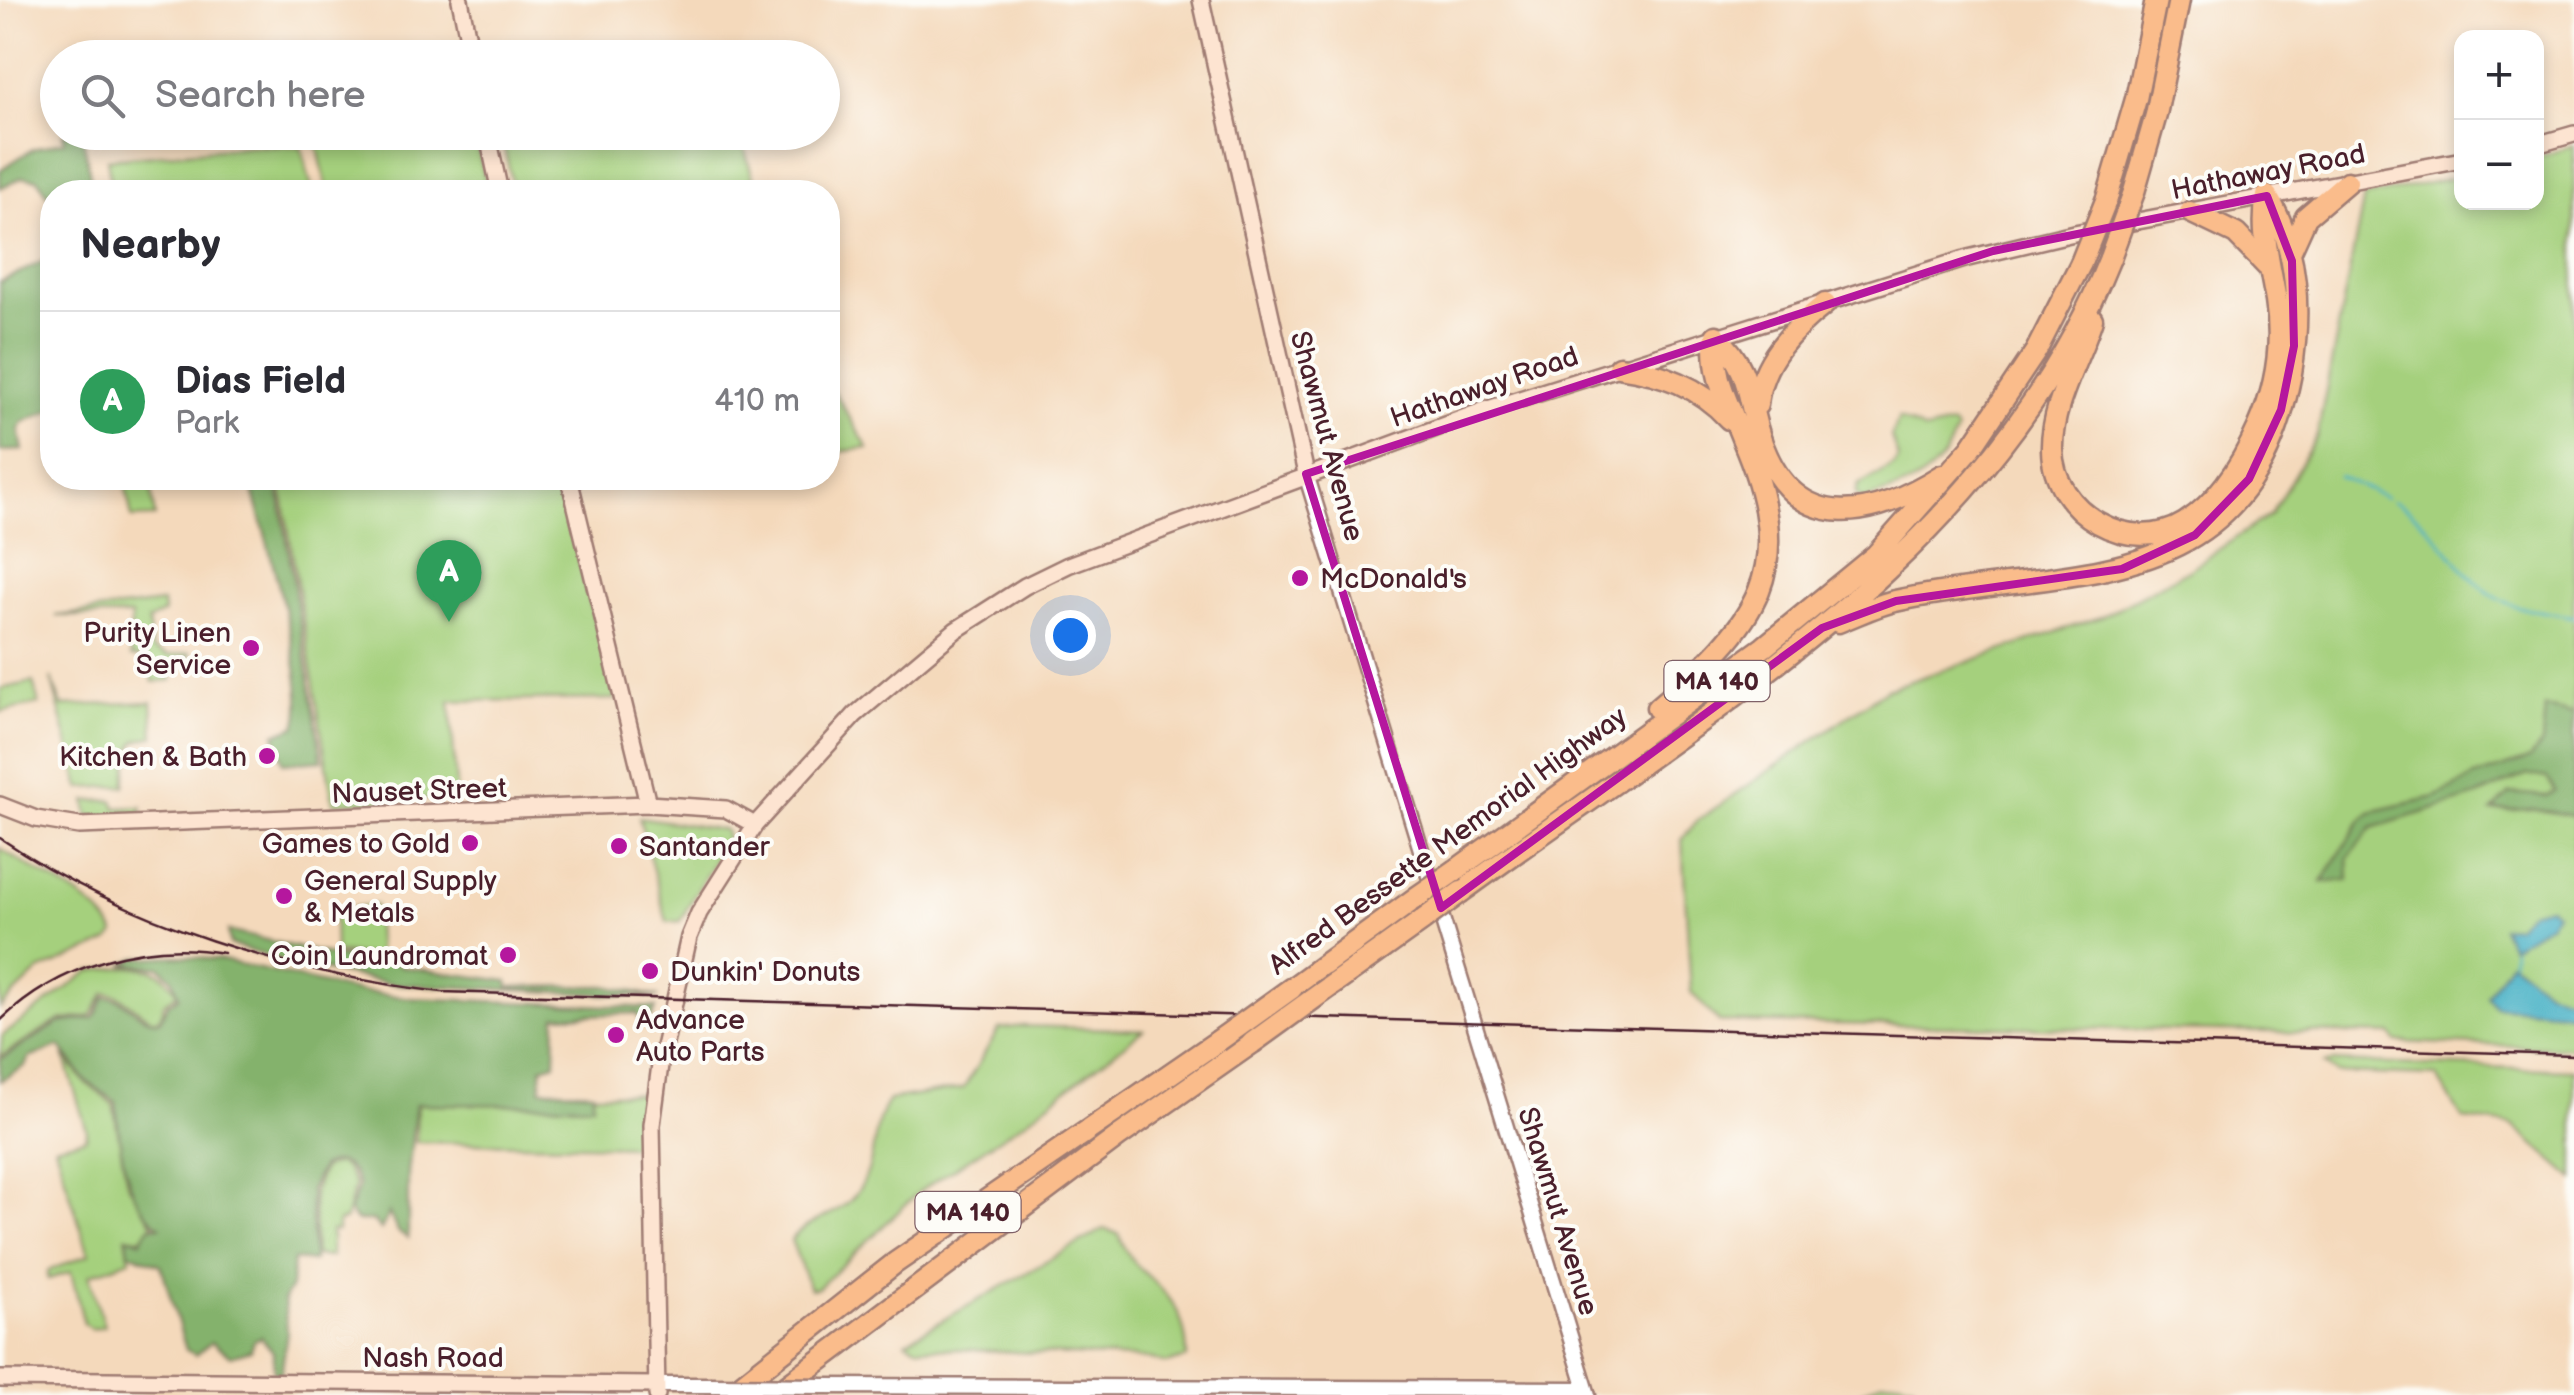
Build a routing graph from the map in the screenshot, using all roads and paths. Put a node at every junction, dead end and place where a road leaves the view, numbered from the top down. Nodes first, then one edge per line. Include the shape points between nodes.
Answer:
1 (460, 0) edge
2 (1201, 0) edge
3 (2153, 0) edge
4 (2178, 0) edge
5 (2188, 0) edge
6 (468, 40) edge
7 (2162, 88) junction
8 (2574, 134) edge
9 (2544, 143) edge
10 (491, 150) edge
11 (2454, 162) edge
12 (497, 180) edge
13 (2347, 182) junction
14 (2267, 196) junction
15 (2190, 212) junction
16 (2291, 250) junction
17 (2108, 263) junction
18 (2270, 272) junction
19 (1825, 304) junction
20 (1716, 336) junction
21 (1618, 367) junction
22 (1756, 417) junction
23 (1744, 442) junction
24 (1957, 466) junction
25 (1306, 474) junction
26 (572, 490) edge
27 (1822, 628) junction
28 (1586, 772) junction
29 (648, 804) junction
30 (0, 805) edge
31 (755, 825) junction
32 (0, 1379) edge
33 (657, 1390) edge
34 (719, 1390) edge
35 (1586, 1392) edge
36 (774, 1395) edge

1 - 6 main road
2 - 25 main road, Shawmut Avenue
3 - 24 highway, Alfred Bessette Memorial Highway / MA 140, bridge via 2144,66 2082,263 2036,351
4 - 7 highway, Alfred Bessette Memorial Highway / MA 140
5 - 7 highway
7 - 17 highway, Alfred Bessette Memorial Highway / MA 140, bridge
8 - 9 main road
10 - 12 main road
11 - 13 main road, Hathaway Road
13 - 14 main road, Hathaway Road
13 - 16 highway via 2312,210
14 - 15 main road, Hathaway Road
14 - 16 highway
14 - 18 highway
15 - 18 highway via 2236,234
15 - 19 main road, Hathaway Road via 1993,251
16 - 27 highway via 2294,346 2281,410 2249,479 2208,524 2164,553 2122,568 1896,600
17 - 18 highway via 2058,409 2052,453 2060,482 2082,513 2115,531 2142,534 2184,523 2242,462 2266,408 2278,357
17 - 27 highway, Alfred Bessette Memorial Highway / MA 140 via 2048,374 1974,478 1910,551
19 - 20 main road, Hathaway Road
19 - 22 highway via 1774,357 1758,392
20 - 21 main road, Hathaway Road
20 - 22 highway via 1743,366
20 - 23 highway via 1716,374
21 - 23 highway via 1689,387 1728,417
21 - 25 main road, Hathaway Road
22 - 24 highway via 1775,470 1825,508 1882,508
23 - 28 highway via 1766,526 1763,579 1752,611 1713,658
24 - 28 highway, Alfred Bessette Memorial Highway / MA 140 via 1844,584
25 - 31 main road, Hathaway Road via 1068,565 999,601 855,715
25 - 35 street, Shawmut Avenue
26 - 29 main road
27 - 36 highway, Alfred Bessette Memorial Highway / MA 140, bridge via 1118,1136
28 - 34 highway, Alfred Bessette Memorial Highway / MA 140, bridge via 1218,1041
29 - 30 main road, Nauset Street via 79,826
29 - 31 main road, Nauset Street via 726,809
31 - 33 main road, Hathaway Road via 686,946 660,1065 650,1156
32 - 33 main road, Nash Road
33 - 34 street, Nash Road
34 - 35 street, Nash Road, bridge

